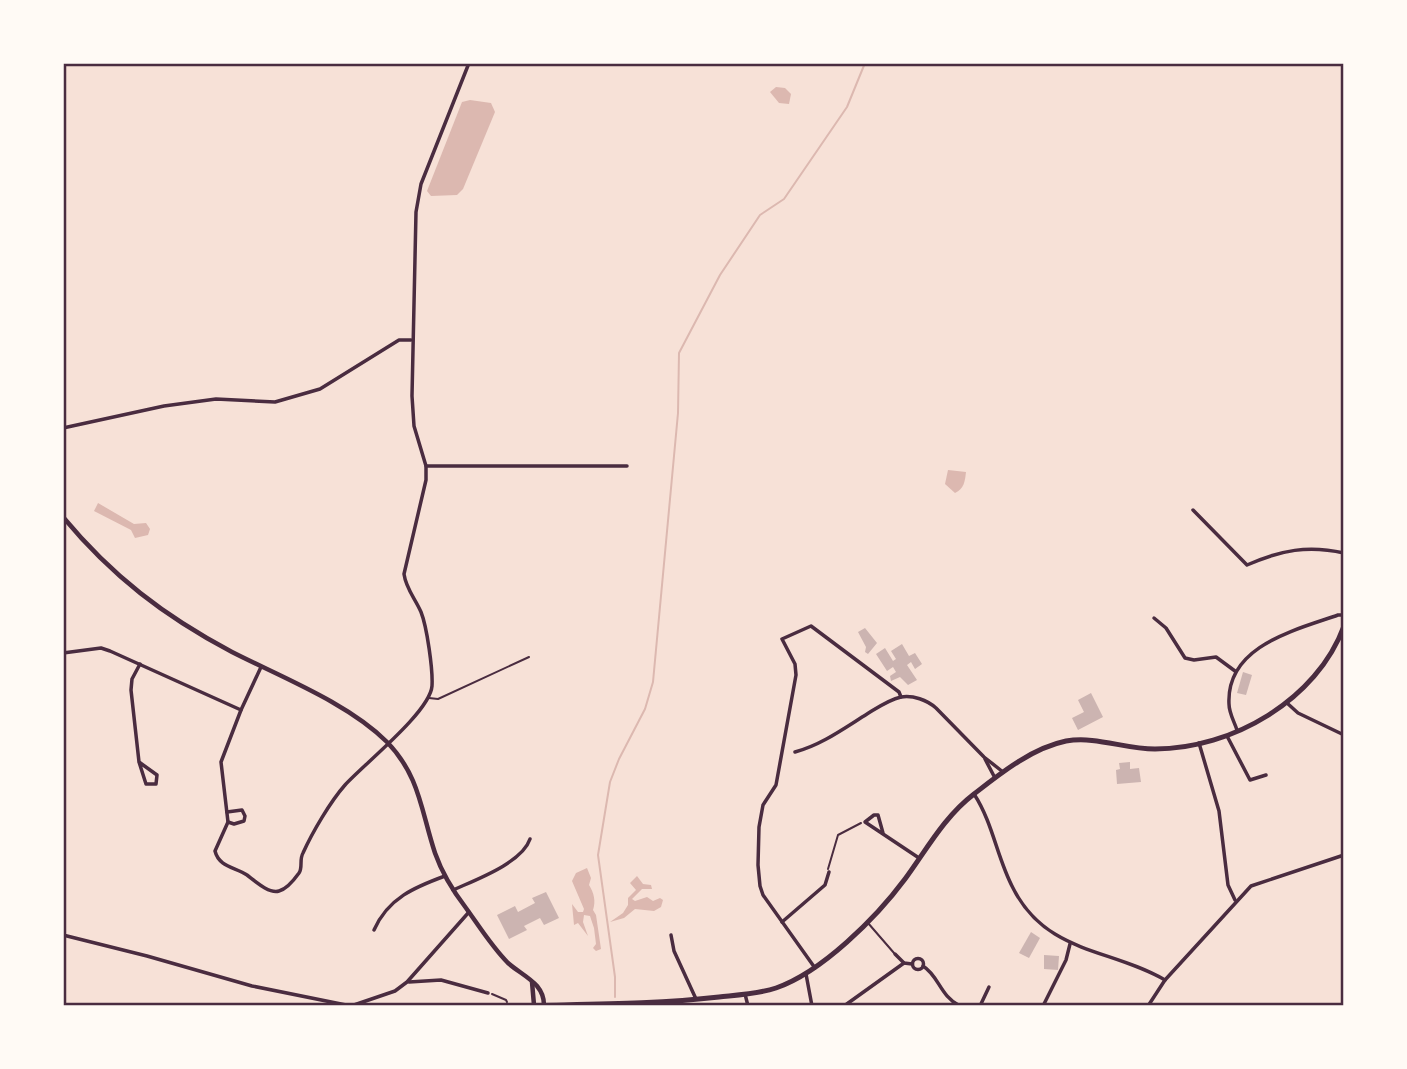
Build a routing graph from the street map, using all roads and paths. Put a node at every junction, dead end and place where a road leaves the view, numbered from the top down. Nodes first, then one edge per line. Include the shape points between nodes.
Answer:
1 (469, 63) edge
2 (411, 340) junction
3 (63, 428) edge
4 (426, 466) junction
5 (627, 466) dead end
6 (1193, 510) dead end
7 (63, 517) edge
8 (1344, 553) edge
9 (1344, 615) edge
10 (1154, 618) dead end
11 (1344, 626) edge
12 (1341, 642) edge
13 (63, 653) edge
14 (529, 657) dead end
15 (140, 664) junction
16 (261, 667) junction
17 (1235, 671) junction
18 (901, 697) junction
19 (428, 698) junction
20 (1287, 703) junction
21 (241, 710) junction
22 (1237, 730) junction
23 (1226, 734) junction
24 (1344, 735) edge
25 (1199, 743) junction
26 (389, 744) junction
27 (795, 752) dead end
28 (984, 757) junction
29 (139, 762) junction
30 (1003, 772) junction
31 (1266, 775) dead end
32 (995, 778) junction
33 (974, 794) junction
34 (227, 812) junction
35 (865, 821) junction
36 (228, 822) junction
37 (883, 834) junction
38 (530, 839) dead end
39 (1344, 855) edge
40 (919, 858) junction
41 (829, 872) joint
42 (445, 876) junction
43 (453, 890) junction
44 (1236, 900) junction
45 (469, 912) junction
46 (867, 921) junction
47 (782, 922) junction
48 (374, 930) dead end
49 (63, 935) edge
50 (671, 935) dead end
51 (1070, 944) junction
52 (895, 954) joint
53 (904, 963) junction
54 (912, 964) junction
55 (923, 966) junction
56 (815, 968) junction
57 (806, 974) junction
58 (1165, 980) junction
59 (532, 981) junction
60 (407, 982) junction
61 (989, 987) dead end
62 (488, 993) joint
63 (745, 994) junction
64 (696, 999) junction
65 (510, 1004) edge
66 (653, 1004) edge
67 (534, 1005) edge
68 (544, 1005) edge
69 (585, 1005) edge
70 (351, 1006) edge
71 (748, 1006) edge
72 (812, 1006) edge
73 (844, 1006) edge
74 (960, 1006) edge
75 (980, 1006) edge
76 (1043, 1006) edge
77 (1148, 1006) edge

1 - 2 street via 421,184
2 - 3 street via 399,341 320,389 275,402 216,399
2 - 4 street via 414,426
4 - 5 street
4 - 19 street via 404,574 405,586 426,629 432,687
6 - 8 street via 1247,565 1291,549
7 - 16 street via 94,554 138,593 192,630
9 - 17 street via 1265,644
10 - 17 street via 1185,657 1216,657
11 - 12 main road
12 - 20 main road
13 - 15 street via 101,648
14 - 19 lane via 438,699
15 - 21 street
15 - 29 street via 131,690
16 - 21 street
16 - 26 street via 357,718
17 - 22 street via 1228,705
18 - 27 street via 813,747
18 - 28 street via 932,704
18 - 47 street via 811,626 782,639 796,675 776,785 759,827 758,865 763,895
19 - 26 street
20 - 22 main road
20 - 24 street
21 - 34 street via 221,762
22 - 23 main road
23 - 25 main road
23 - 31 street via 1250,780
25 - 30 main road via 1153,749 1089,739 1068,741 1031,754
25 - 44 street via 1219,811 1228,885
26 - 36 street via 338,794 303,852 300,872 283,890 272,891 218,860 215,851
26 - 42 street via 420,795
28 - 30 street
28 - 32 street
29 - 29 street via 146,784 156,784 155,772
30 - 32 main road
32 - 33 main road
33 - 40 main road via 945,821
33 - 51 street via 1016,894 1038,923
34 - 36 street
34 - 36 street via 242,810 245,816 239,823
35 - 37 street
35 - 37 street via 878,815
35 - 41 path via 838,835
37 - 40 street
38 - 43 street via 524,851 509,862
39 - 44 street via 1251,886
40 - 46 main road
41 - 47 street via 825,885
42 - 43 street
42 - 48 street via 401,896
43 - 45 street
44 - 58 street
45 - 59 street via 506,961
45 - 60 street
46 - 52 lane
46 - 56 main road
47 - 56 street
49 - 70 street via 252,986
50 - 64 street
51 - 58 street via 1149,970
51 - 76 street
52 - 53 street
53 - 54 street
53 - 73 street
54 - 55 street via 917,970
54 - 55 street via 918,959
55 - 74 street via 947,998
56 - 57 main road
57 - 63 main road via 775,988
57 - 72 street
58 - 77 street
59 - 67 street
59 - 68 street via 544,997
60 - 62 street via 440,980
60 - 70 street via 395,991
61 - 75 street
62 - 65 path
63 - 64 main road
63 - 71 street
64 - 66 main road
65 - 67 main road
66 - 69 main road
67 - 68 main road
68 - 69 main road

